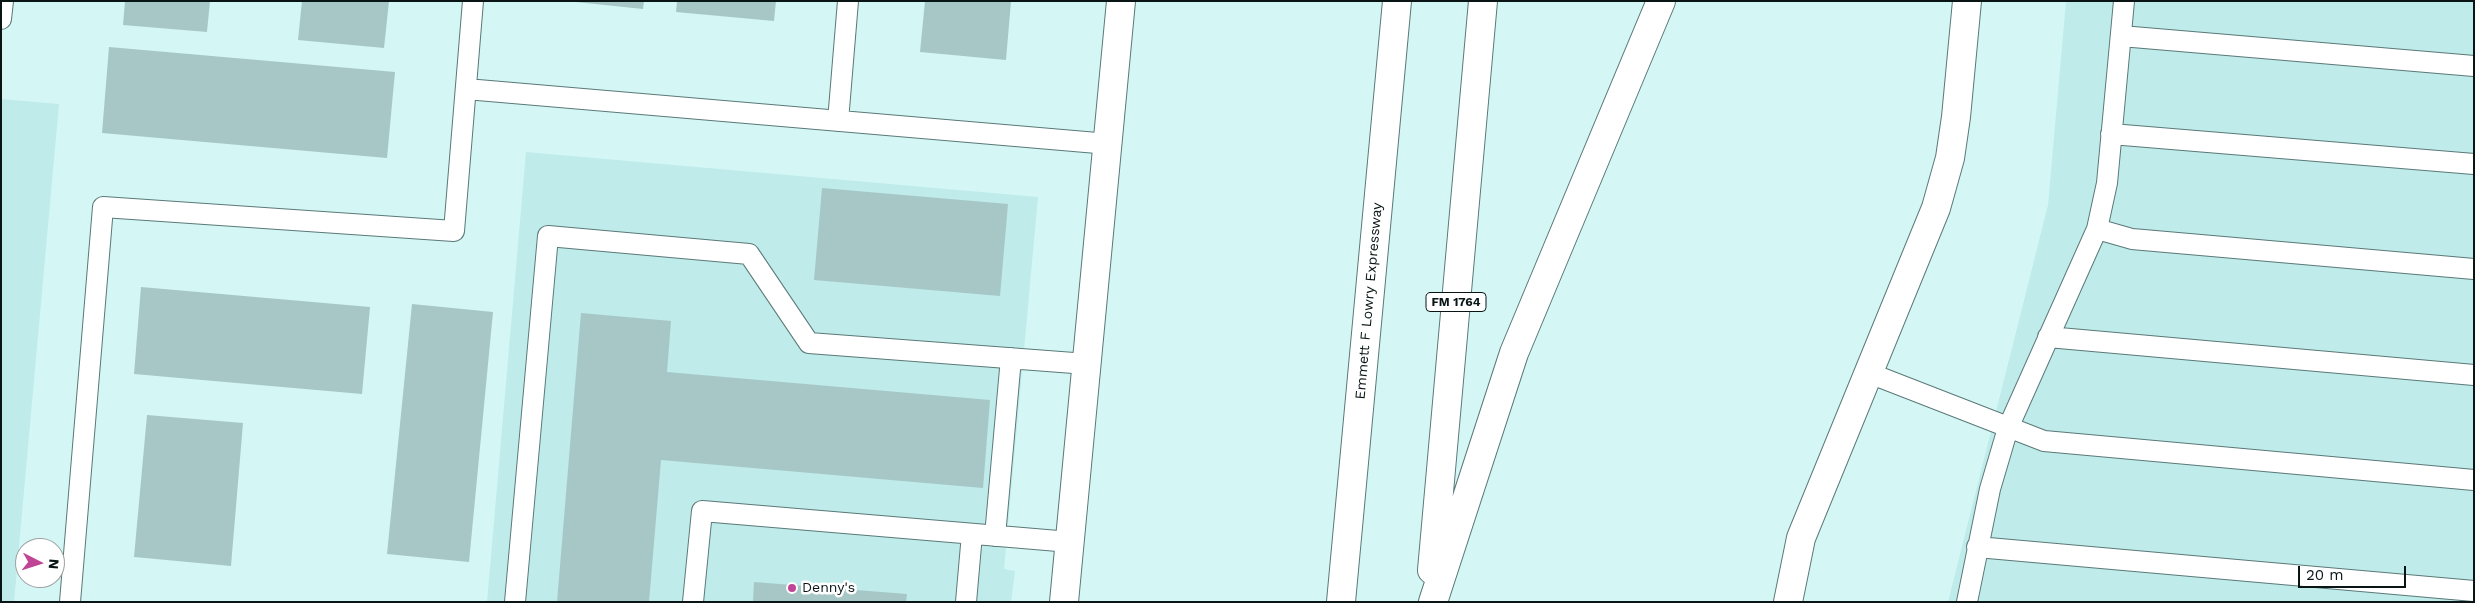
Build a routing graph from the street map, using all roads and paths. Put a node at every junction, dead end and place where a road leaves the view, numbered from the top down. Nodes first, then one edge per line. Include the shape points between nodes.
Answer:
1 (3, 1) edge
2 (473, 1) edge
3 (848, 1) edge
4 (1121, 1) edge
5 (1397, 1) edge
6 (1483, 1) edge
7 (1661, 1) edge
8 (1967, 1) edge
9 (2124, 1) edge
10 (1, 20) edge
11 (2121, 36) junction
12 (2474, 66) edge
13 (466, 88) junction
14 (838, 120) junction
15 (2112, 134) junction
16 (1109, 144) junction
17 (2474, 164) edge
18 (2096, 229) junction
19 (2474, 269) edge
20 (2048, 337) junction
21 (1011, 358) junction
22 (1087, 364) junction
23 (1869, 373) junction
24 (2474, 375) edge
25 (2008, 428) junction
26 (2474, 480) edge
27 (972, 534) junction
28 (996, 536) junction
29 (1070, 542) junction
30 (1977, 547) junction
31 (2474, 591) edge
32 (70, 602) edge
33 (515, 602) edge
34 (694, 602) edge
35 (966, 602) edge
36 (1064, 602) edge
37 (1342, 602) edge
38 (1429, 602) edge
39 (1433, 602) edge
40 (1788, 602) edge
41 (1967, 602) edge

1 - 10 lane
2 - 13 lane
3 - 14 lane
4 - 16 main road
5 - 37 main road, Emmett F Lowry Expressway
6 - 38 main road, FM 1764
7 - 39 main road via 1514,353
8 - 23 main road via 1950,158 1936,208
9 - 11 lane
11 - 12 lane
11 - 15 lane
13 - 14 lane
13 - 32 lane via 454,231 103,207
14 - 16 lane
15 - 17 lane
15 - 18 lane via 2107,183
16 - 22 main road
18 - 19 lane via 2132,239
18 - 20 lane
20 - 24 lane
20 - 25 lane
21 - 22 lane
21 - 28 lane
21 - 33 lane via 809,343 749,254 548,236
22 - 29 main road
23 - 25 lane
23 - 40 main road via 1801,538
25 - 26 lane via 2044,441
25 - 30 lane
27 - 28 lane
27 - 34 lane via 702,512
27 - 35 lane
28 - 29 lane
29 - 36 main road
30 - 31 lane
30 - 41 lane

